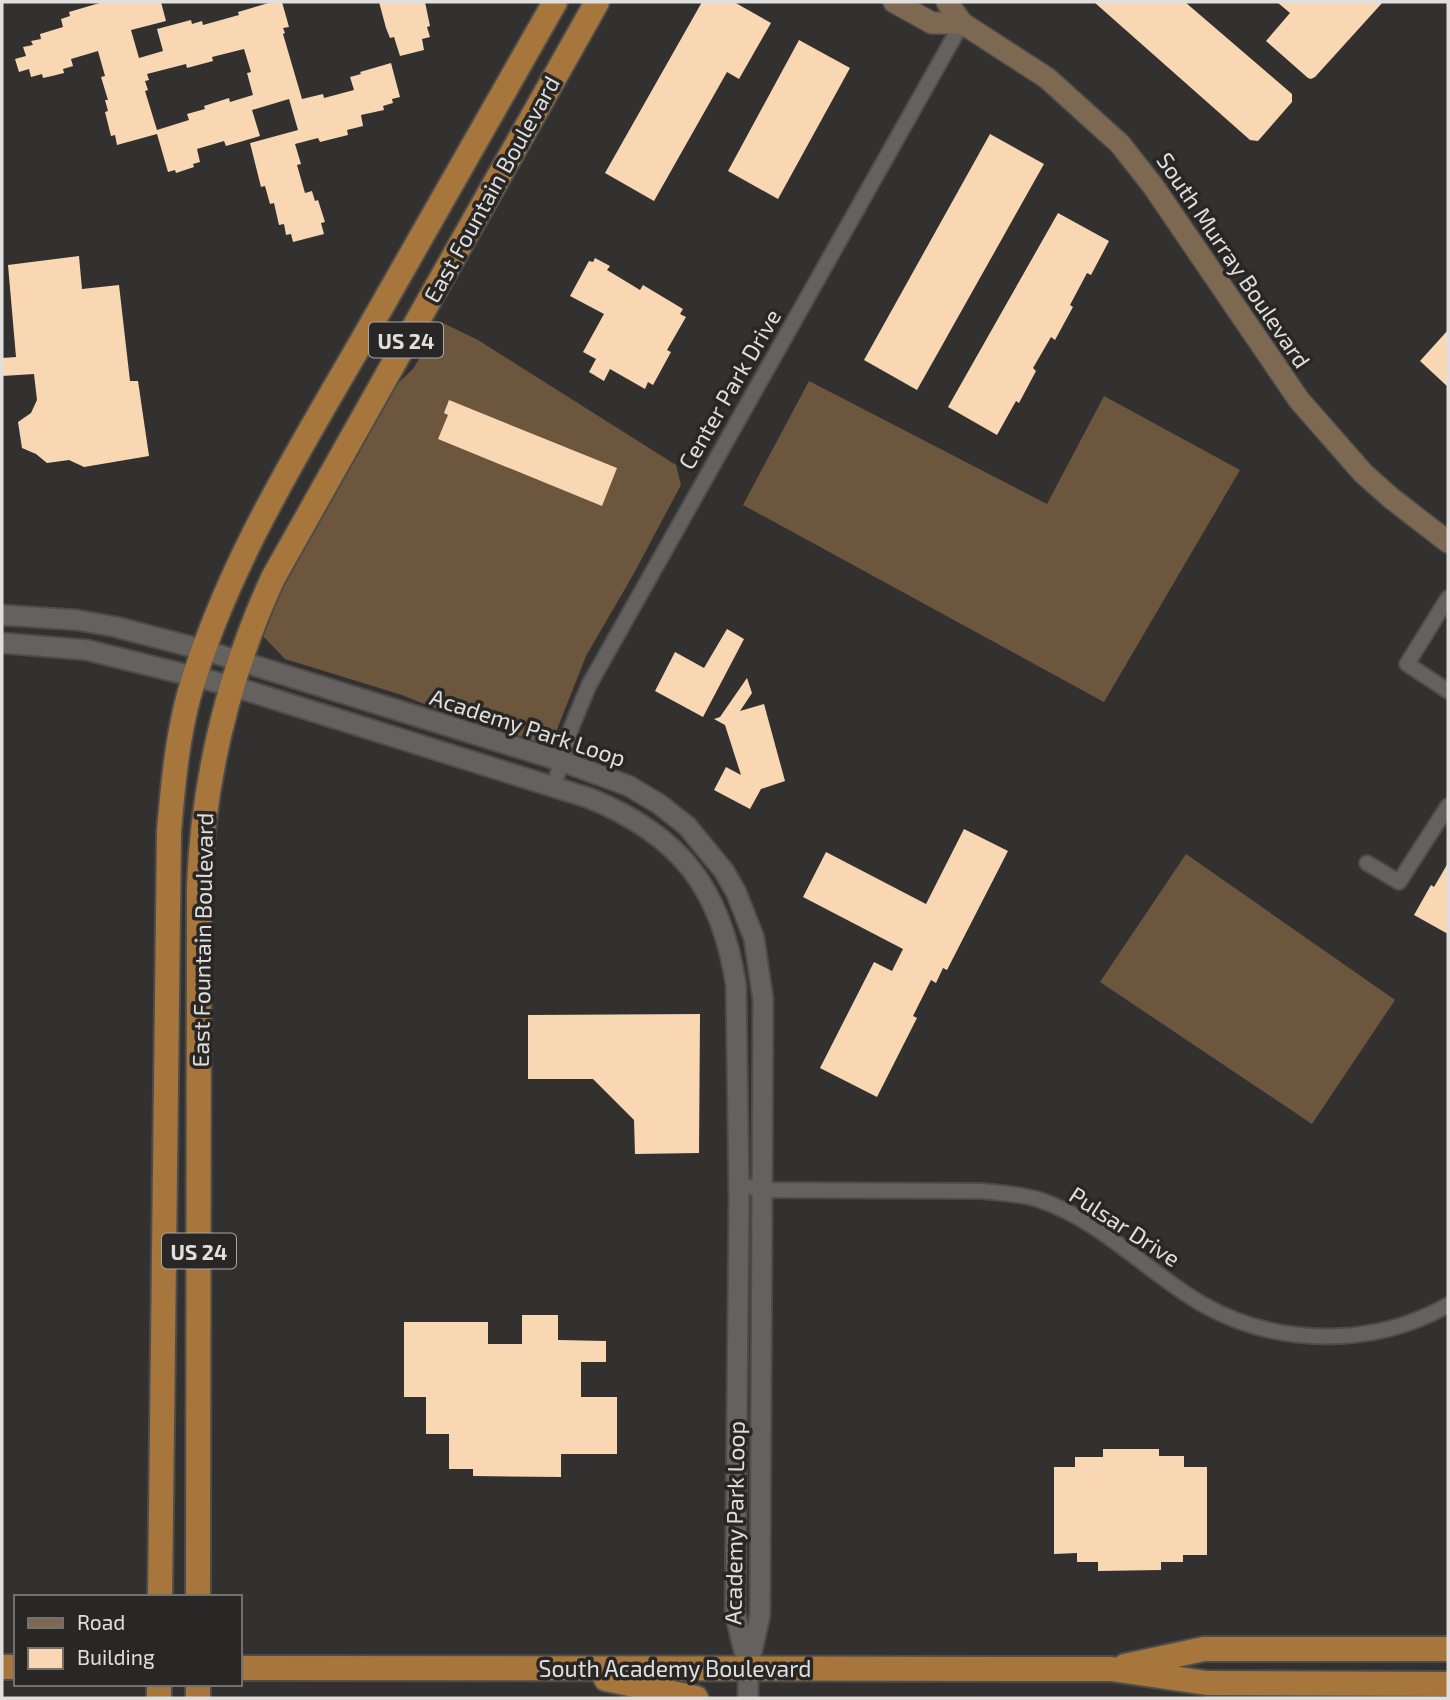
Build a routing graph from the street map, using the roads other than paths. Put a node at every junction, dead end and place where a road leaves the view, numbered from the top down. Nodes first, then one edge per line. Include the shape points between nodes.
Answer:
1 (555, 2) edge
2 (597, 2) edge
3 (894, 2) edge
4 (947, 2) edge
5 (962, 23) junction
6 (1448, 542) edge
7 (1448, 598) edge
8 (2, 615) edge
9 (2, 643) edge
10 (204, 650) junction
11 (240, 661) junction
12 (195, 677) junction
13 (232, 686) junction
14 (1448, 691) edge
15 (561, 761) junction
16 (554, 786) junction
17 (1448, 806) edge
18 (1367, 863) dead end
19 (739, 1191) junction
20 (762, 1191) junction
21 (1448, 1305) edge
22 (160, 1595) edge
23 (198, 1595) edge
24 (1448, 1649) edge
25 (242, 1668) edge
26 (554, 1668) junction
27 (748, 1668) junction
28 (1111, 1669) junction
29 (1448, 1684) edge
30 (696, 1698) edge
31 (748, 1698) edge

1 - 10 highway, East Fountain Boulevard / US 24 via 285,475 228,589
2 - 11 highway, East Fountain Boulevard / US 24 via 302,523 262,602
3 - 5 main road, South Murray Boulevard via 932,23
4 - 5 main road, South Murray Boulevard
5 - 6 main road, South Murray Boulevard via 1047,78 1120,144 1298,400 1363,473
5 - 15 street, Center Park Drive via 589,685
7 - 14 street via 1407,664
8 - 10 street, Academy Park Loop via 77,620
9 - 12 street, Academy Park Loop via 87,650
10 - 11 street, Academy Park Loop
10 - 12 highway, East Fountain Boulevard / US 24
11 - 13 highway, East Fountain Boulevard / US 24
11 - 15 street, Academy Park Loop
12 - 13 street, Academy Park Loop
12 - 22 highway, East Fountain Boulevard / US 24 via 177,756 169,831
13 - 16 street, Academy Park Loop
13 - 23 highway, East Fountain Boulevard / US 24 via 208,788 199,877
15 - 16 street, Center Park Drive
15 - 20 street, Academy Park Loop via 629,786 659,804 687,826 736,892 754,938 763,999
16 - 19 street, Academy Park Loop via 622,811 650,829 690,868 715,906 736,985
17 - 18 street via 1399,882
19 - 20 street, Pulsar Drive
19 - 27 street, Academy Park Loop via 735,1613
20 - 21 street, Pulsar Drive via 982,1191 1039,1200 1099,1231 1203,1304 1257,1326 1295,1334 1381,1331
20 - 27 street, Academy Park Loop via 760,1615
24 - 28 highway, South Academy Boulevard via 1204,1649
25 - 26 highway, South Academy Boulevard
26 - 27 highway, South Academy Boulevard
26 - 30 highway
27 - 28 highway, South Academy Boulevard
27 - 31 street
28 - 29 highway, South Academy Boulevard via 1207,1683

